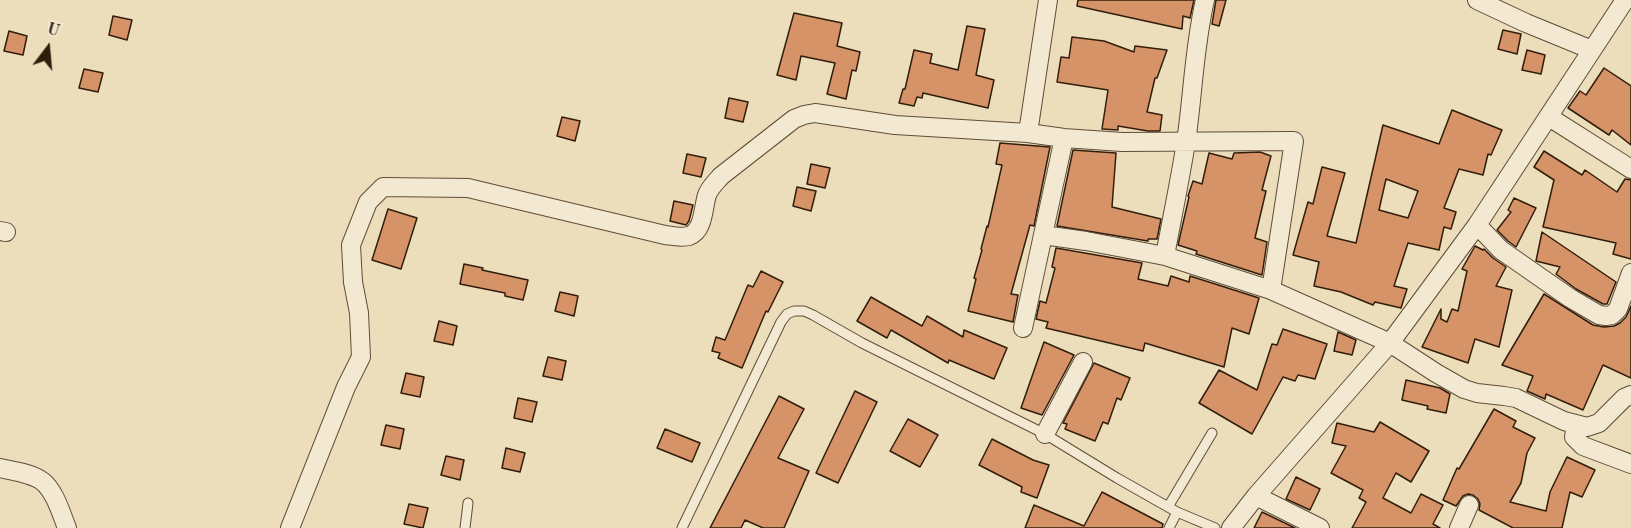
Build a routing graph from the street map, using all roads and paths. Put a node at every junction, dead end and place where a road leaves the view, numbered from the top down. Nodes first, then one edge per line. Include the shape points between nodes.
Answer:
1 (1048, 0) edge
2 (1205, 0) edge
3 (1477, 0) edge
4 (1625, 0) edge
5 (1592, 50) junction
6 (1549, 117) junction
7 (1028, 134) junction
8 (1064, 138) junction
9 (1186, 142) junction
10 (1631, 169) edge
11 (1477, 225) junction
12 (1043, 235) junction
13 (1165, 256) junction
14 (1631, 273) edge
15 (1271, 290) junction
16 (1023, 328) dead end
17 (1390, 343) junction
18 (1083, 362) dead end
19 (1631, 395) edge
20 (1576, 425) junction
21 (1212, 433) dead end
22 (1045, 434) junction
23 (1631, 464) edge
24 (0, 468) edge
25 (1256, 496) junction
26 (468, 504) dead end
27 (1469, 505) dead end
28 (1172, 509) junction
29 (67, 528) edge
30 (290, 528) edge
31 (465, 528) edge
32 (682, 528) edge
33 (1169, 528) edge
34 (1215, 528) edge
35 (1231, 528) edge
36 (1320, 528) edge
37 (1459, 528) edge

1 - 7 street
2 - 9 street
3 - 5 street
4 - 5 street
5 - 6 street
6 - 10 street
6 - 11 street
7 - 8 street
7 - 30 street via 804,115 721,176 707,195 703,218 690,236 665,235 468,188 383,187 368,202 351,245 361,357
8 - 9 street
8 - 12 street
9 - 13 street
9 - 15 street via 1294,141
11 - 14 street via 1501,250 1599,315 1612,315 1618,309
11 - 17 street
12 - 13 street
12 - 16 street
13 - 15 street
15 - 17 street
17 - 20 street via 1464,389 1516,398
17 - 25 street
18 - 22 street
19 - 20 street via 1599,423
20 - 23 street via 1575,437 1583,446
21 - 28 lane
22 - 28 lane
22 - 32 lane via 813,315 794,311 781,322
24 - 29 street via 43,482
25 - 35 street
25 - 36 street
26 - 31 lane
27 - 37 street
28 - 33 lane
28 - 34 lane

